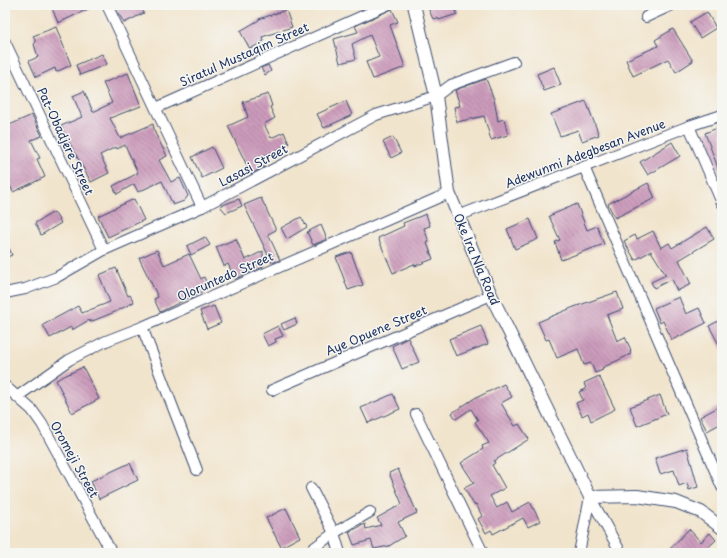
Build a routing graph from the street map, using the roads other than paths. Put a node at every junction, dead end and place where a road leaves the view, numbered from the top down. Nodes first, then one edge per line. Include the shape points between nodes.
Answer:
1 (107, 5) edge
2 (387, 5) edge
3 (414, 5) edge
4 (672, 5) edge
5 (646, 17) dead end
6 (5, 42) edge
7 (514, 62) dead end
8 (436, 96) junction
9 (156, 108) junction
10 (722, 115) edge
11 (689, 126) junction
12 (584, 168) junction
13 (449, 193) junction
14 (722, 203) edge
15 (202, 207) junction
16 (458, 216) junction
17 (104, 250) junction
18 (5, 293) edge
19 (491, 296) junction
20 (142, 327) junction
21 (5, 386) edge
22 (272, 390) dead end
23 (18, 396) junction
24 (416, 414) dead end
25 (197, 470) dead end
26 (722, 487) edge
27 (310, 488) dead end
28 (590, 497) junction
29 (370, 512) dead end
30 (722, 528) edge
31 (334, 533) junction
32 (112, 553) edge
33 (307, 553) edge
34 (340, 553) edge
35 (483, 553) edge
36 (579, 553) edge
37 (622, 553) edge

1 - 9 street
2 - 9 street, Siratul Mustaqim Street
3 - 8 street, Oke Ira Nla Road
4 - 5 street
6 - 17 street, Pat-Obadjere Street
7 - 8 street, Lasasi Street via 451,85
8 - 13 street, Oke Ira Nla Road
8 - 15 street, Lasasi Street via 376,115
9 - 15 street
10 - 11 street, Adewunmi Adegbesan Avenue
11 - 12 street, Adewunmi Adegbesan Avenue
11 - 14 street
12 - 16 street, Adewunmi Adegbesan Avenue
12 - 26 street
13 - 16 street, Oke Ira Nla Road
13 - 20 street, Oloruntedo Street
15 - 17 street, Lasasi Street
16 - 19 street, Oke Ira Nla Road
17 - 18 street, Lasasi Street via 57,277 25,289
19 - 22 street, Aye Opuene Street
19 - 28 street, Oke Ira Nla Road
20 - 23 street, Oloruntedo Street via 106,340 69,360
20 - 25 street
21 - 23 street, Oromeji Street
23 - 32 street, Oromeji Street via 42,424
24 - 35 street
27 - 31 street
28 - 30 street via 637,496 676,502 701,512
28 - 36 street
28 - 37 street
29 - 31 street
31 - 33 street
31 - 34 street

